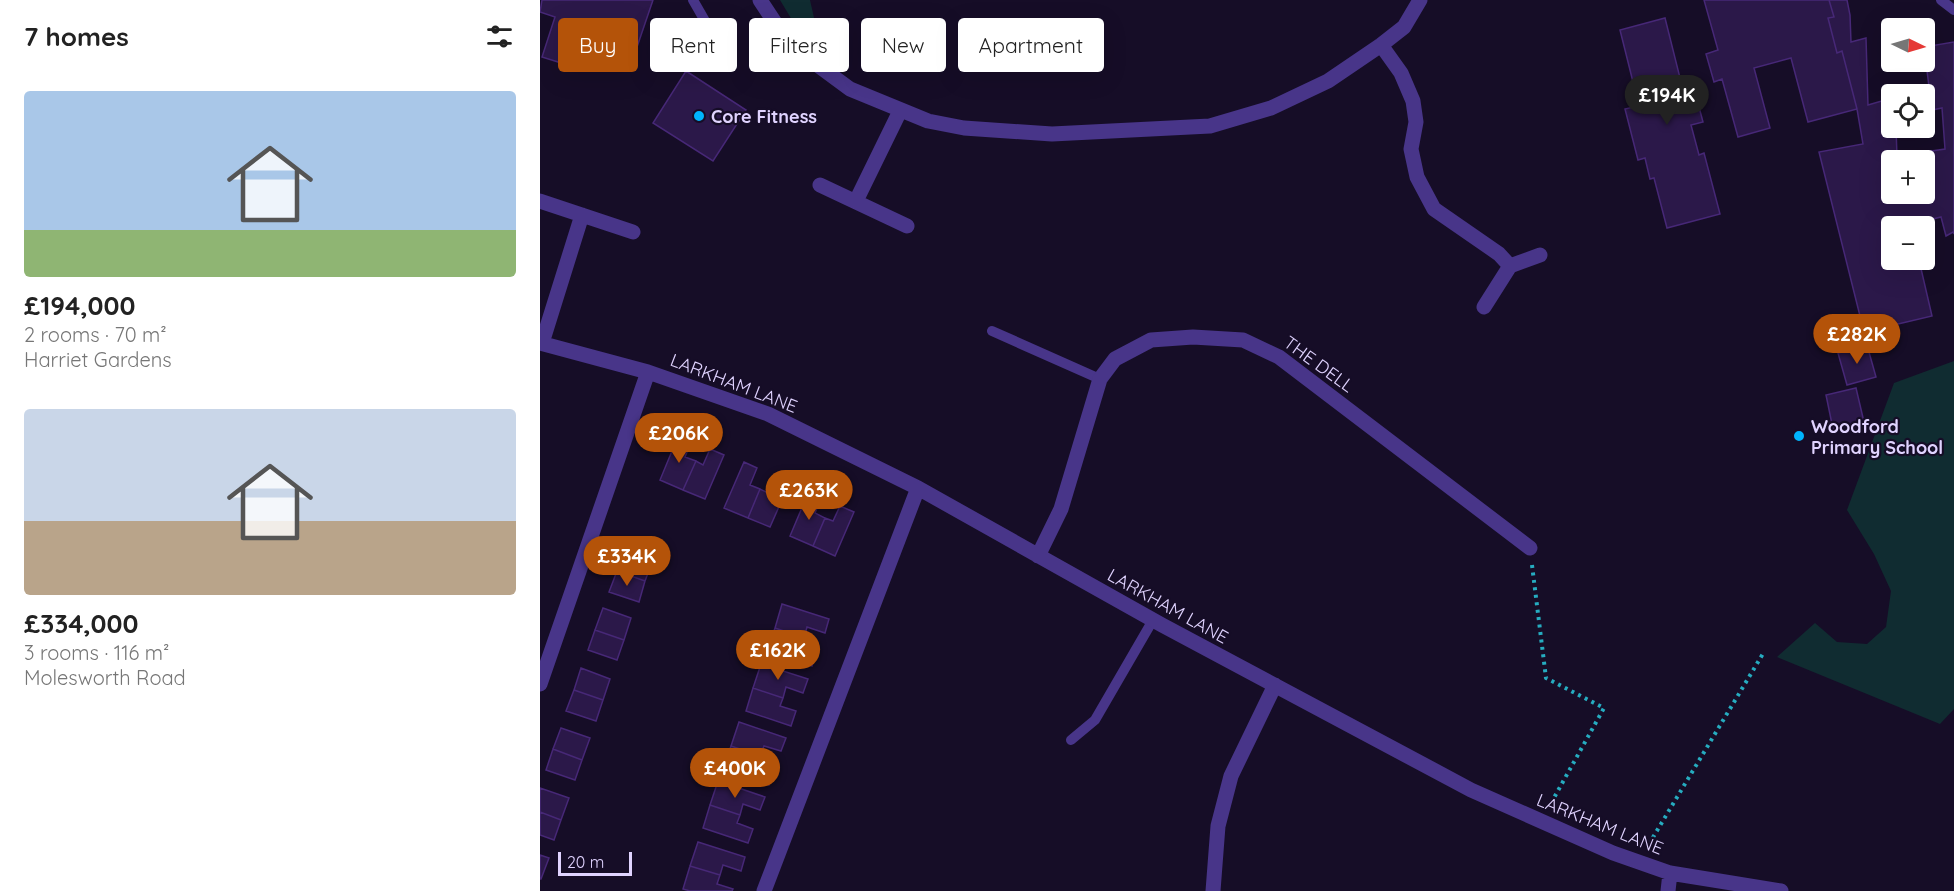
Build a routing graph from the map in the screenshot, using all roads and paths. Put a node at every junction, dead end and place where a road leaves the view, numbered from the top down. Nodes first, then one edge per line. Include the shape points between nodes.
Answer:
1 (693, 0) edge
2 (760, 0) edge
3 (1420, 0) edge
4 (1941, 0) edge
5 (1954, 10) edge
6 (703, 18) edge
7 (1381, 45) junction
8 (900, 111) junction
9 (820, 185) dead end
10 (540, 201) edge
11 (856, 201) junction
12 (582, 215) junction
13 (907, 226) dead end
14 (633, 232) dead end
15 (1540, 255) dead end
16 (1510, 266) junction
17 (1484, 308) dead end
18 (992, 331) dead end
19 (541, 343) edge
20 (648, 372) junction
21 (1100, 379) junction
22 (918, 488) junction
23 (1530, 548) joint
24 (1038, 556) junction
25 (1153, 620) junction
26 (1764, 652) dead end
27 (540, 684) edge
28 (1275, 685) junction
29 (1071, 740) dead end
30 (1541, 821) junction
31 (1638, 862) junction
32 (1670, 873) junction
33 (764, 891) edge
34 (1213, 891) edge
35 (1668, 891) edge
36 (1781, 891) edge

1 - 6 lane
2 - 8 street via 789,44 850,89
3 - 7 street via 1404,27
4 - 5 lane
7 - 8 street via 1328,81 1271,108 1210,126 1052,134 964,128
7 - 16 street via 1401,73 1413,101 1416,122 1412,149 1417,177 1434,210 1499,254
8 - 11 street
9 - 11 street
10 - 12 street
11 - 13 street
12 - 14 street
12 - 19 street
15 - 16 street
16 - 17 street
18 - 21 lane
19 - 20 street, LARKHAM LANE
20 - 22 street, LARKHAM LANE via 768,414
20 - 27 street
21 - 23 street, THE DELL via 1115,359 1151,340 1242,340 1279,357
21 - 24 street, THE DELL via 1061,509
22 - 24 street, LARKHAM LANE
22 - 33 street
23 - 30 path via 1546,678 1604,708
24 - 25 street, LARKHAM LANE
25 - 28 street, LARKHAM LANE
25 - 29 lane via 1095,720
26 - 31 path
28 - 30 street, LARKHAM LANE via 1471,790
28 - 34 street via 1231,776 1218,826
30 - 31 street, LARKHAM LANE
31 - 32 street, LARKHAM LANE
32 - 35 street
32 - 36 street, LARKHAM LANE

